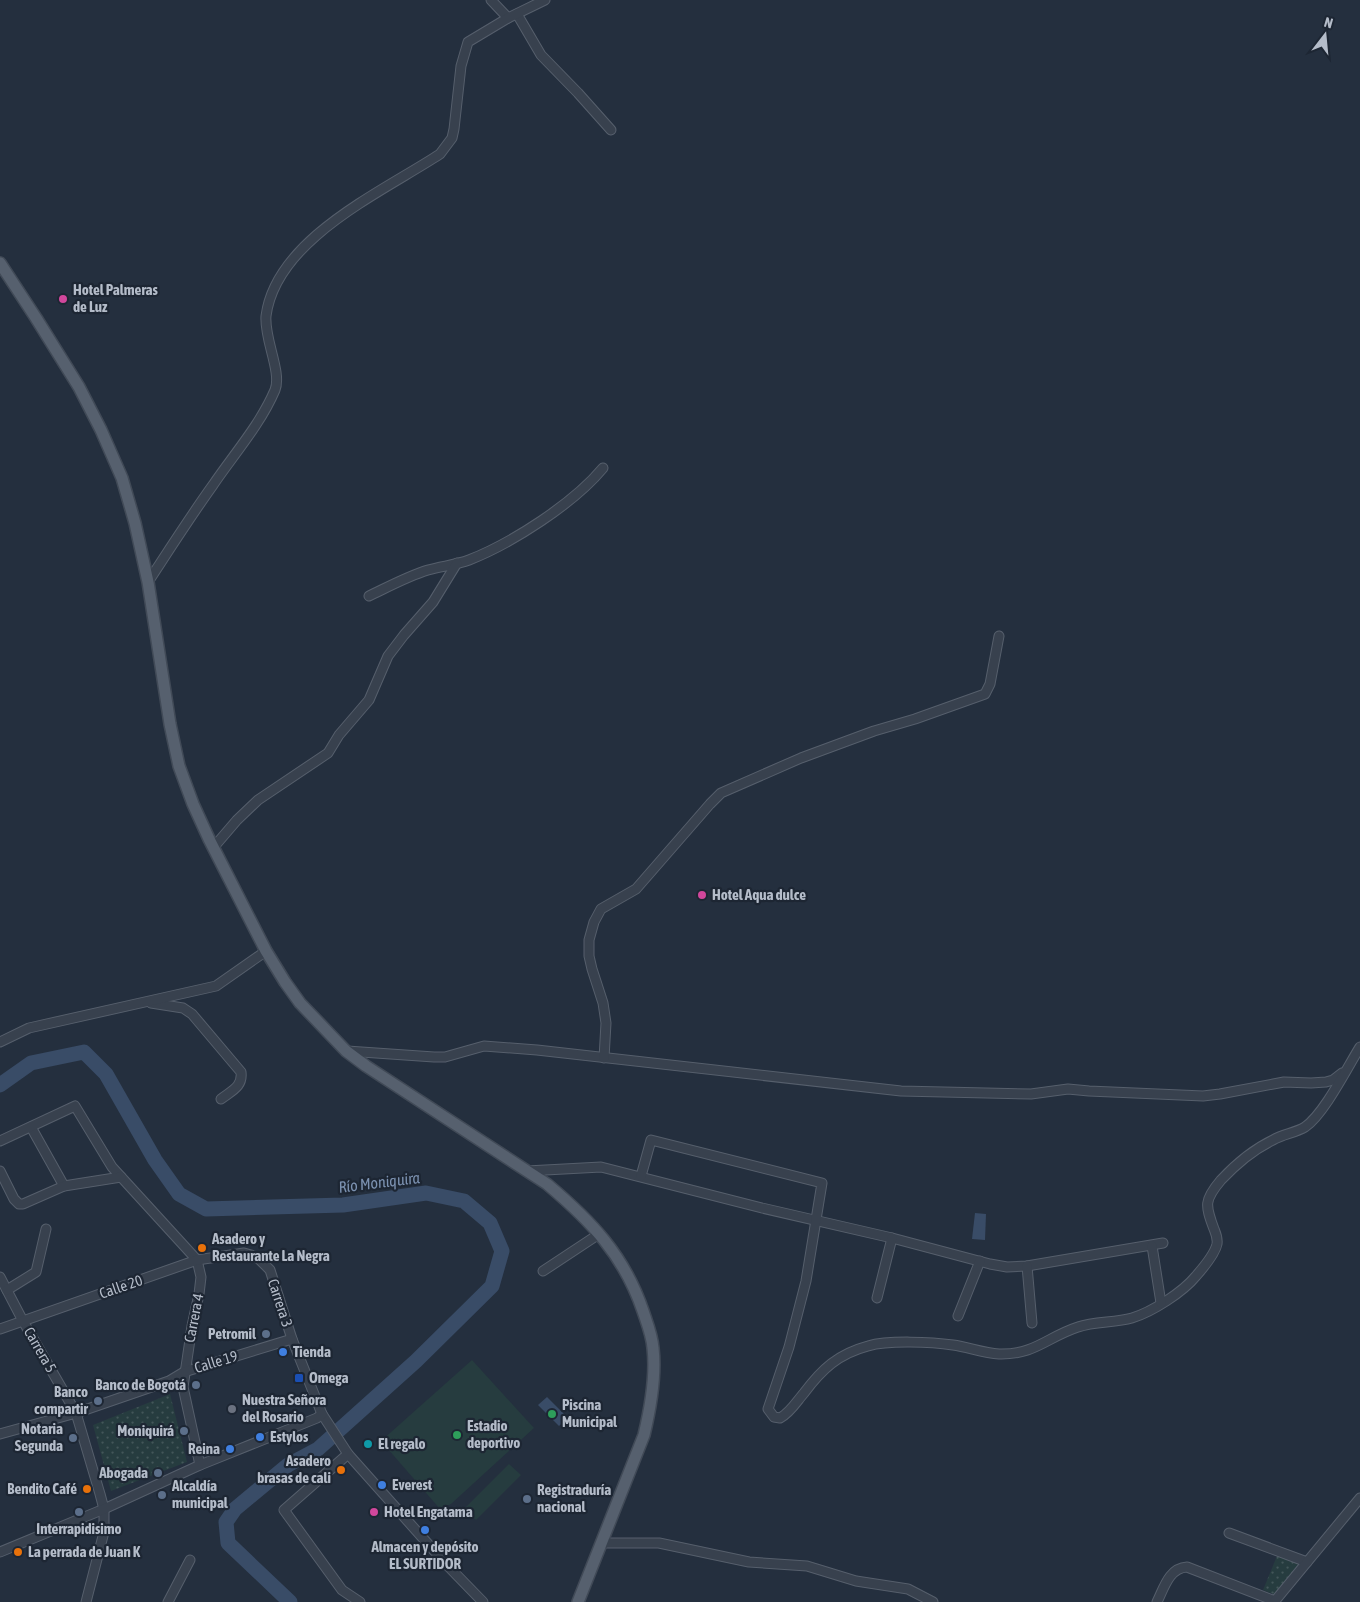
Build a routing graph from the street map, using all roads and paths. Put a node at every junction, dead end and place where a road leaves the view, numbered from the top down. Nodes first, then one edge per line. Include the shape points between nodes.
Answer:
1 (492, 0) edge
2 (545, 0) edge
3 (512, 16) junction
4 (610, 130) dead end
5 (0, 263) edge
6 (603, 468) dead end
7 (457, 563) junction
8 (148, 582) junction
9 (369, 596) dead end
10 (999, 636) dead end
11 (213, 848) junction
12 (266, 951) junction
13 (145, 1002) junction
14 (0, 1042) edge
15 (1360, 1047) edge
16 (346, 1051) junction
17 (604, 1058) junction
18 (1346, 1070) junction
19 (221, 1099) dead end
20 (31, 1127) junction
21 (0, 1141) edge
22 (0, 1171) edge
23 (527, 1171) junction
24 (640, 1176) junction
25 (121, 1177) junction
26 (64, 1186) junction
27 (815, 1221) junction
28 (46, 1229) dead end
29 (599, 1234) junction
30 (892, 1238) junction
31 (1163, 1243) dead end
32 (1152, 1246) junction
33 (244, 1253) joint
34 (197, 1260) junction
35 (980, 1261) junction
36 (1027, 1266) junction
37 (543, 1271) dead end
38 (0, 1277) edge
39 (7, 1290) junction
40 (877, 1298) dead end
41 (1161, 1303) junction
42 (958, 1316) dead end
43 (23, 1321) junction
44 (1032, 1323) dead end
45 (0, 1329) edge
46 (292, 1339) junction
47 (184, 1372) junction
48 (76, 1413) junction
49 (322, 1414) junction
50 (0, 1434) edge
51 (348, 1454) junction
52 (200, 1465) junction
53 (1360, 1498) edge
54 (104, 1509) junction
55 (1229, 1533) dead end
56 (602, 1543) junction
57 (0, 1552) edge
58 (190, 1560) dead end
59 (1307, 1562) junction
60 (1275, 1601) edge
61 (86, 1602) edge
62 (168, 1602) edge
63 (360, 1602) edge
64 (483, 1602) edge
65 (578, 1602) edge
66 (933, 1602) edge
67 (1157, 1602) edge

1 - 3 street
2 - 3 street
3 - 4 street via 541,55
3 - 8 street via 472,38 465,48 452,138 440,154 333,222 294,256 282,273 266,316 277,378 272,397
5 - 8 main road via 79,388 101,430 122,478
6 - 7 street via 578,493 528,529
7 - 9 street via 426,571
7 - 11 street via 436,598 388,656 369,700 328,753 258,800
8 - 11 main road via 179,766
10 - 17 street via 990,684 985,694 835,745 721,793 636,889 601,909 594,922 589,947 606,1023
11 - 12 main road
12 - 13 street via 216,986
12 - 16 main road via 300,1003
13 - 14 street via 29,1028
13 - 19 street via 182,1008 192,1014 241,1072 240,1085
15 - 18 street
16 - 17 street via 445,1057 489,1046
16 - 23 main road
17 - 18 street via 901,1091 1001,1094 1068,1089 1203,1096 1278,1082 1326,1082
18 - 41 street via 1311,1122 1252,1153 1221,1181 1206,1209 1217,1236 1215,1250 1188,1285
20 - 21 street
20 - 25 street via 75,1106
20 - 26 street
22 - 26 street via 19,1204
23 - 24 street via 602,1167
23 - 29 main road via 569,1202
24 - 27 street
24 - 27 street via 651,1140 822,1183
25 - 26 street
25 - 34 street
27 - 30 street
27 - 41 street via 806,1281 768,1409 777,1418 785,1416 828,1365 877,1343 929,1343 990,1353 1012,1353 1032,1350 1086,1324 1131,1318
28 - 39 street via 36,1272
29 - 37 street
29 - 56 main road via 627,1272 640,1303 653,1347 654,1369 644,1435
30 - 35 street
30 - 40 street
31 - 32 street
32 - 36 street
32 - 41 street
33 - 34 street, Calle 20
33 - 46 street, Carrera 3 via 258,1258 270,1270
34 - 43 street, Calle 20
34 - 47 street, Carrera 4 via 201,1277
35 - 36 street via 1006,1267
35 - 42 street
36 - 44 street
38 - 39 street, Carrera 5
39 - 43 street, Carrera 5
43 - 45 street, Calle 20
43 - 48 street, Carrera 5
46 - 47 street, Calle 19
46 - 49 street, Carrera 3
47 - 48 street, Calle 19 via 169,1382
47 - 52 street, Carrera 4 via 183,1387
48 - 50 street, Calle 19
48 - 54 street, Carrera 5
49 - 51 street, Carrera 3
49 - 52 street
51 - 63 street via 284,1510 342,1590
51 - 64 street, Carrera 3
52 - 54 street
53 - 59 street
54 - 57 street
54 - 61 street, Carrera 5 via 104,1532
55 - 59 street
56 - 65 main road
56 - 66 street via 659,1543 749,1562 807,1566 908,1590
58 - 62 street
59 - 60 street
60 - 67 street via 1184,1567 1173,1572

